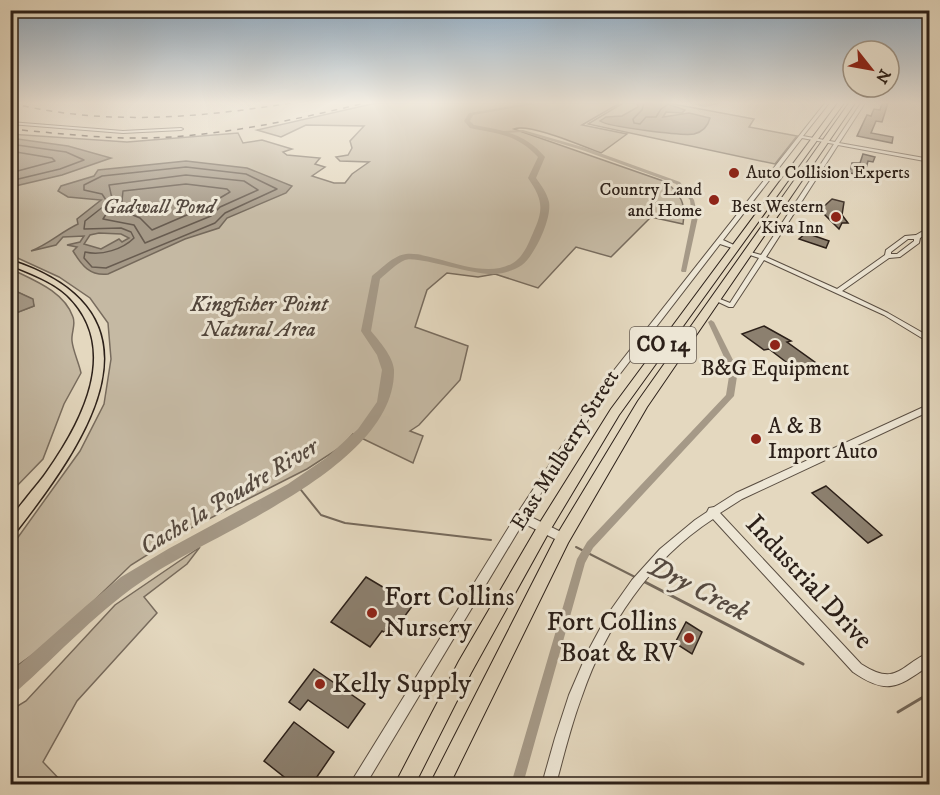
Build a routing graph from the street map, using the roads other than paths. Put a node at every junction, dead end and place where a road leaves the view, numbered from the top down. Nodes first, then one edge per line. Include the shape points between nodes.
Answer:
1 (799, 140) edge
2 (814, 140) joint
3 (840, 140) edge
4 (825, 142) junction
5 (838, 144) junction
6 (930, 161) edge
7 (756, 217) junction
8 (930, 229) edge
9 (917, 237) joint
10 (719, 241) junction
11 (734, 247) junction
12 (747, 253) junction
13 (888, 256) joint
14 (764, 258) junction
15 (10, 262) edge
16 (837, 292) junction
17 (715, 298) junction
18 (667, 339) junction
19 (930, 341) edge
20 (930, 407) edge
21 (712, 511) junction
22 (521, 517) junction
23 (544, 528) junction
24 (10, 529) edge
25 (563, 538) junction
26 (930, 658) edge
27 (358, 784) edge
28 (405, 784) edge
29 (440, 784) edge
30 (549, 784) edge

1 - 10 street
2 - 4 street
2 - 7 highway, East Mulberry Street / CO 14
3 - 5 street
4 - 5 street
4 - 12 highway, East Mulberry Street / CO 14
5 - 6 street
5 - 14 street
7 - 11 highway, East Mulberry Street / CO 14
7 - 12 highway via 743,248
8 - 9 street
9 - 13 street via 917,242 898,255
10 - 11 street
10 - 22 street via 603,390
11 - 18 highway, East Mulberry Street / CO 14
12 - 14 street
12 - 17 highway, East Mulberry Street / CO 14
12 - 18 highway via 732,260
13 - 16 street
14 - 16 street
14 - 17 street via 732,306
15 - 24 main road via 70,294 87,312 100,354 98,380 86,418 69,451
16 - 19 street via 886,314
17 - 25 highway, East Mulberry Street / CO 14 via 642,404
18 - 23 highway, East Mulberry Street / CO 14 via 615,412
20 - 21 street
21 - 26 street, Industrial Drive via 857,668 876,680 893,682
21 - 30 street via 677,537 639,578 614,613 590,655 565,720
22 - 23 street
22 - 27 street
23 - 25 street
23 - 28 highway, East Mulberry Street / CO 14 via 465,667
25 - 29 highway, East Mulberry Street / CO 14

